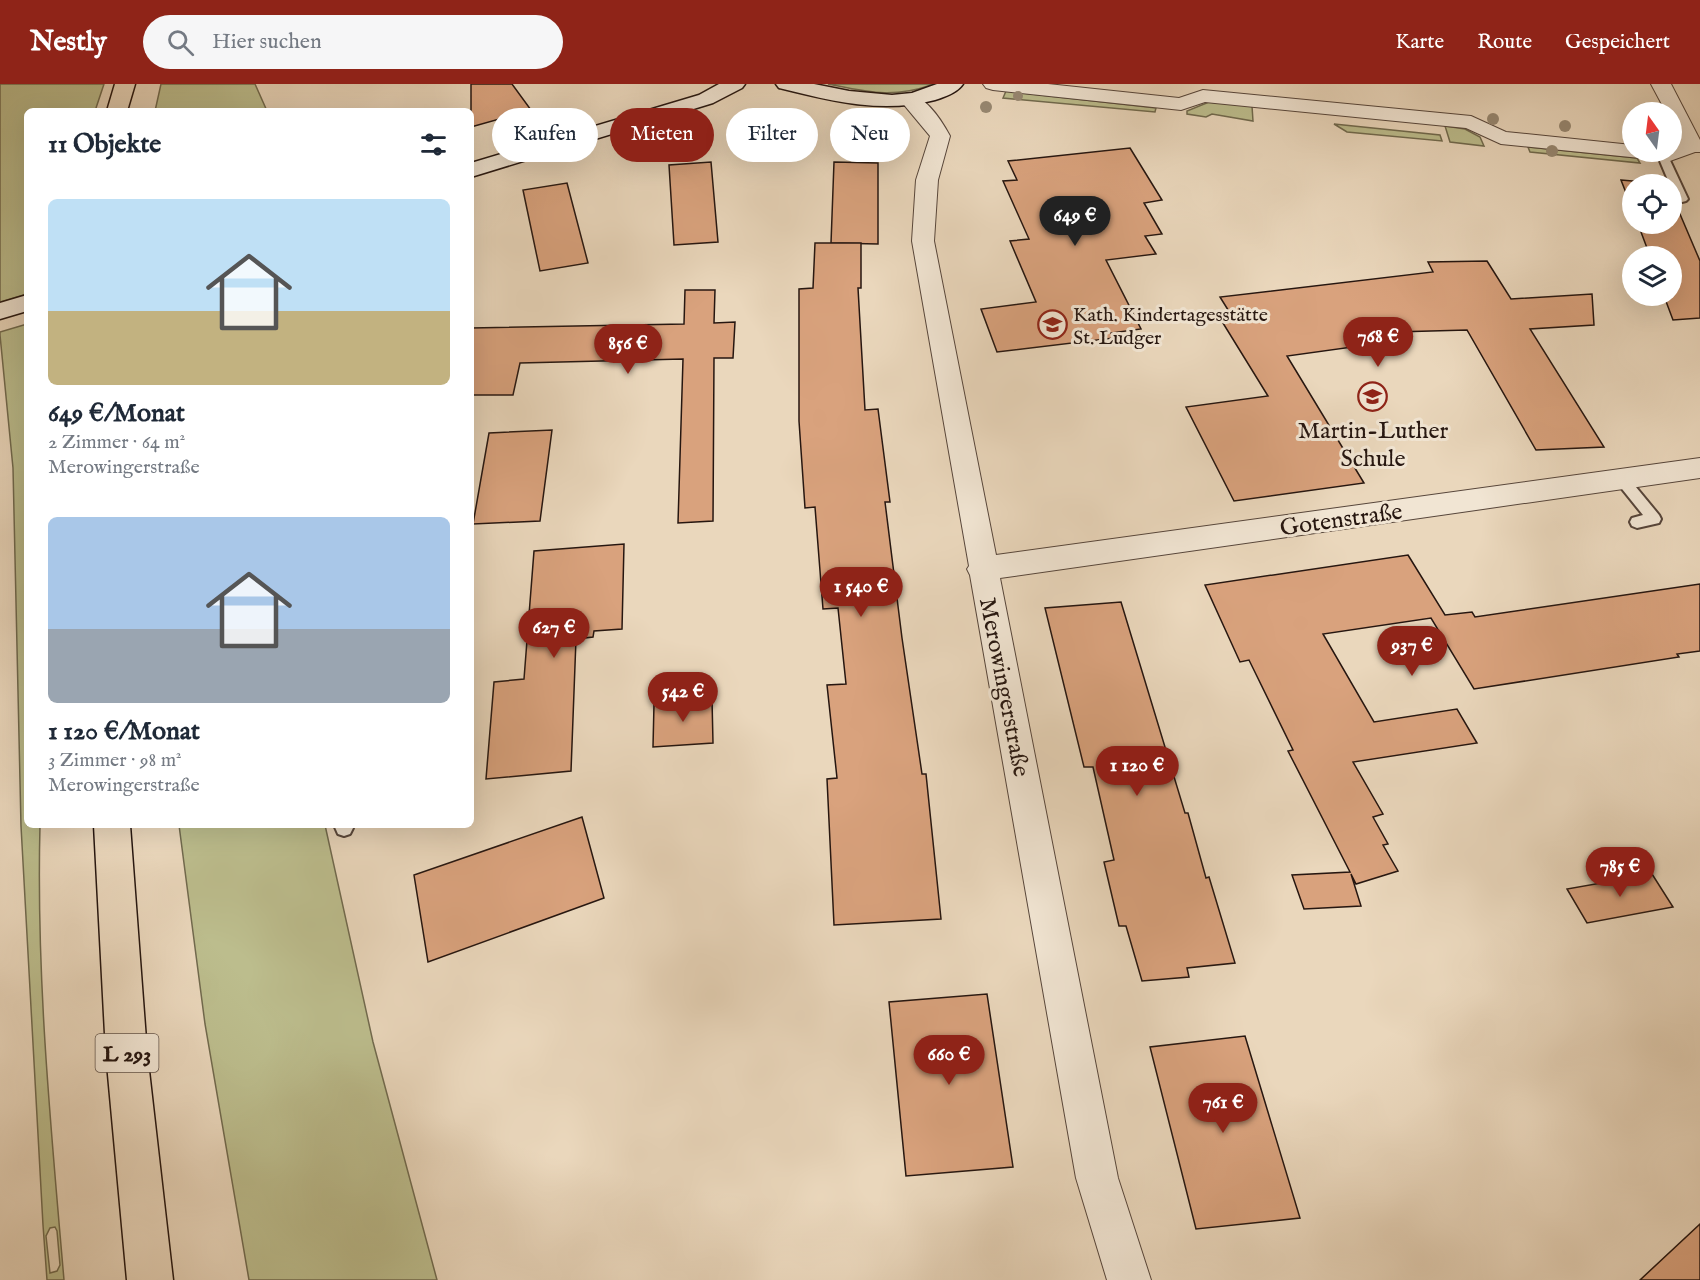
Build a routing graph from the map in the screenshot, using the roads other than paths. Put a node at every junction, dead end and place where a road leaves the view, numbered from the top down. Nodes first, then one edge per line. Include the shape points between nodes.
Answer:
1 (125, 84) edge
2 (735, 84) edge
3 (786, 84) edge
4 (952, 84) edge
5 (993, 84) edge
6 (1661, 84) edge
7 (910, 100) junction
8 (118, 108) edge
9 (1696, 145) edge
10 (1622, 150) edge
11 (474, 169) edge
12 (24, 304) edge
13 (0, 311) edge
14 (1700, 468) edge
15 (1621, 479) junction
16 (1637, 522) dead end
17 (982, 569) junction
18 (112, 828) edge
19 (150, 1280) edge
20 (1129, 1280) edge

1 - 8 highway
2 - 11 street via 706,99
3 - 7 street via 874,101
4 - 7 street
5 - 10 street via 1181,104 1203,96 1471,122 1500,138
6 - 9 street
7 - 17 street, Merowingerstraße via 940,136 927,180 922,242
12 - 13 street
14 - 15 street, Gotenstraße
15 - 16 lane via 1654,519
15 - 17 street, Gotenstraße via 1464,508
17 - 20 street, Merowingerstraße via 1097,1178
18 - 19 highway, L 293 via 118,952

